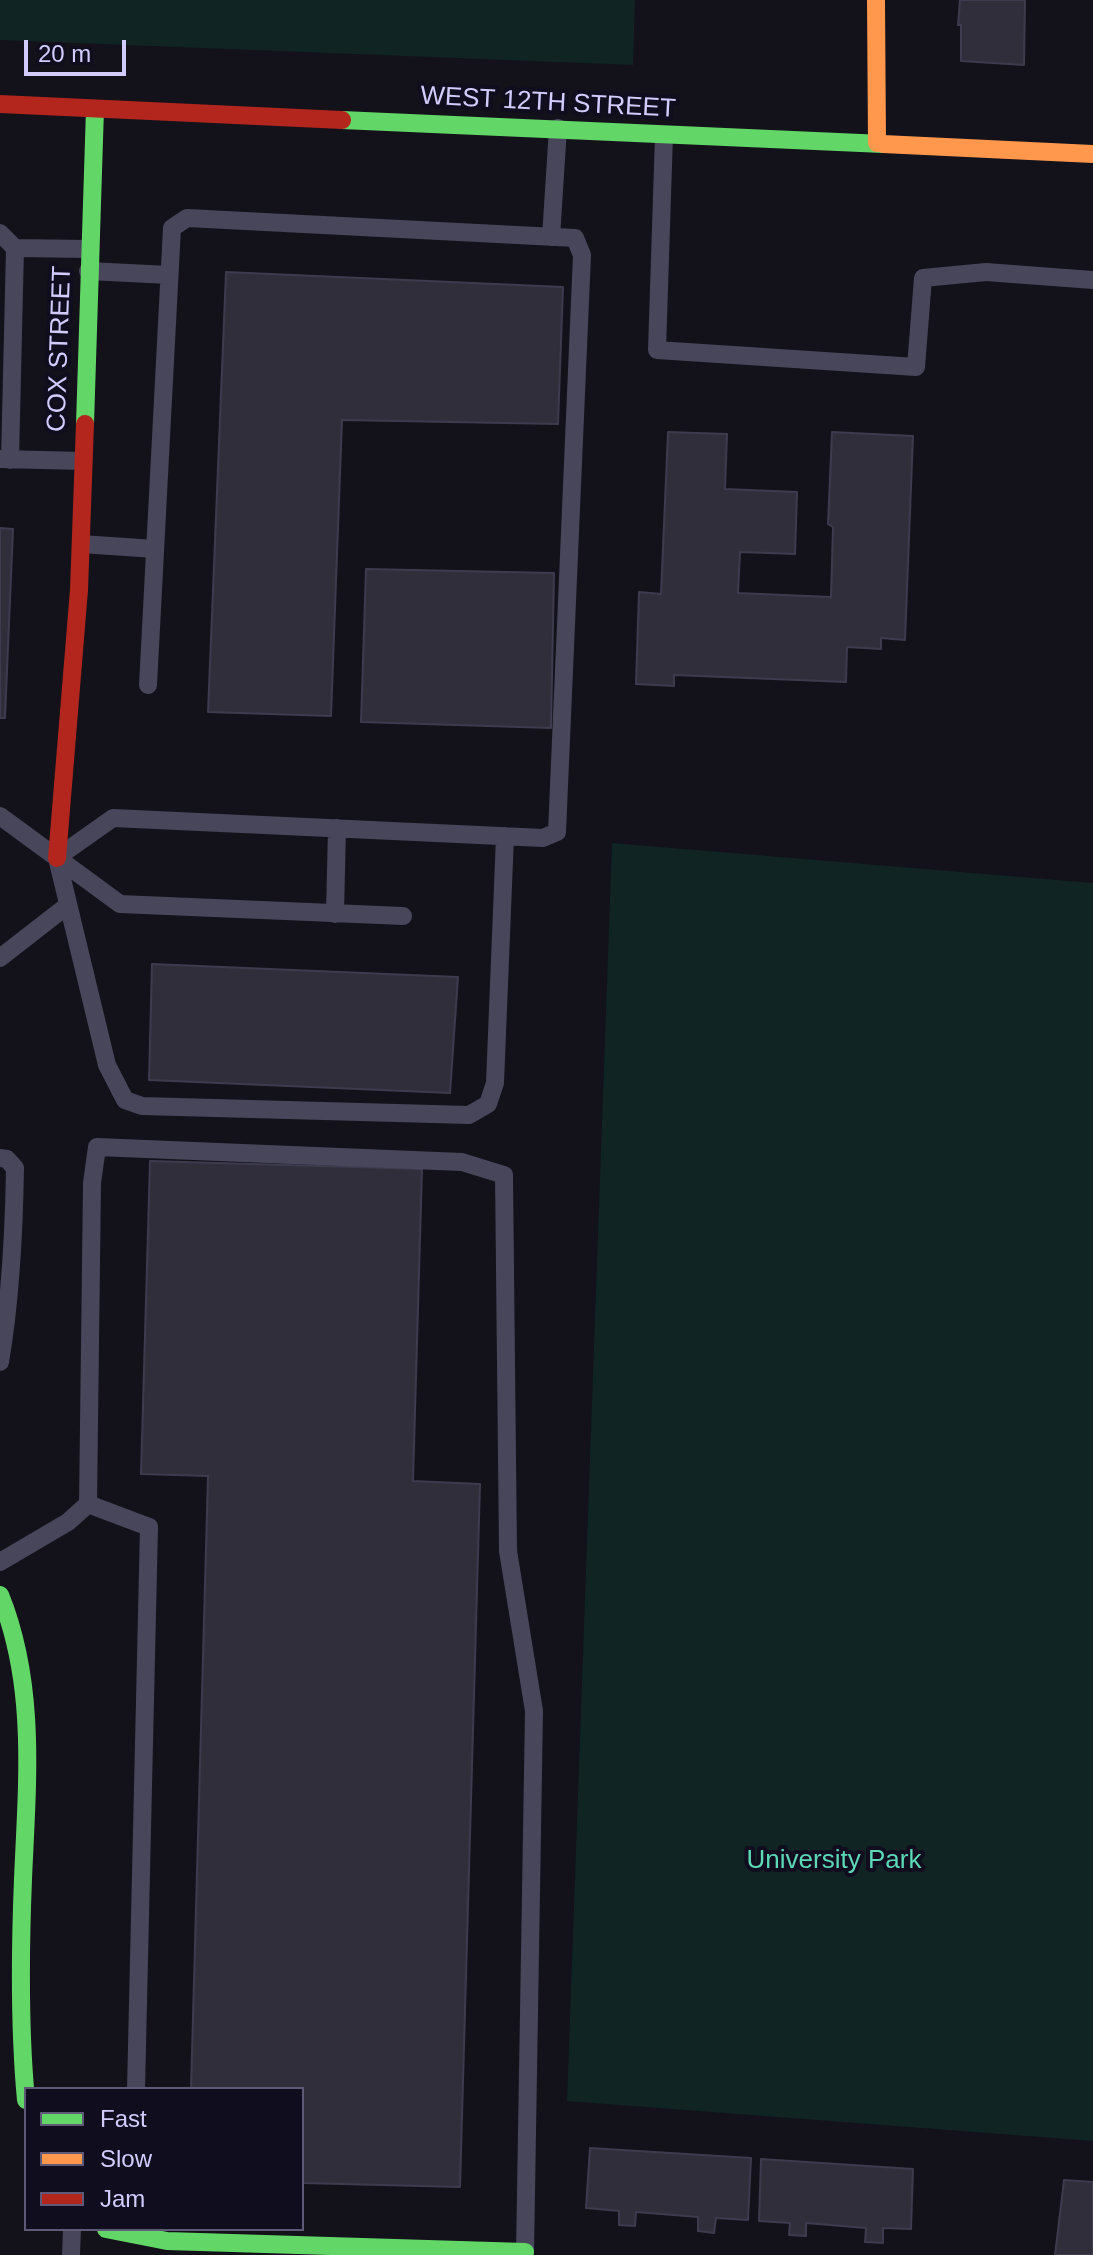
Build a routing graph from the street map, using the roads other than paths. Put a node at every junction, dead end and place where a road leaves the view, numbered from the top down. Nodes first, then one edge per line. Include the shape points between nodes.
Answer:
1 (876, 0) edge
2 (0, 104) edge
3 (95, 109) junction
4 (558, 128) junction
5 (664, 135) junction
6 (877, 143) junction
7 (1093, 154) edge
8 (0, 233) edge
9 (551, 237) junction
10 (15, 248) junction
11 (89, 249) junction
12 (88, 271) junction
13 (169, 275) junction
14 (1093, 280) edge
15 (5, 460) edge
16 (83, 461) junction
17 (81, 544) junction
18 (155, 549) junction
19 (148, 685) dead end
20 (0, 816) edge
21 (337, 828) junction
22 (505, 836) junction
23 (57, 858) junction
24 (68, 905) junction
25 (335, 914) junction
26 (403, 916) dead end
27 (0, 958) edge
28 (0, 1158) edge
29 (0, 1362) edge
30 (88, 1504) junction
31 (0, 1562) edge
32 (0, 1595) edge
33 (0, 1933) edge
34 (22, 1935) junction
35 (24, 2087) edge
36 (136, 2087) edge
37 (72, 2231) edge
38 (133, 2232) edge
39 (525, 2254) edge
40 (71, 2255) edge

1 - 6 street
2 - 3 street, WEST 12TH STREET
3 - 4 street, WEST 12TH STREET
3 - 11 street, COX STREET
4 - 5 street, WEST 12TH STREET
4 - 9 lane
5 - 6 street, WEST 12TH STREET
5 - 14 lane via 657,350 916,367 923,278 986,272
6 - 7 street, WEST 12TH STREET
8 - 10 lane
9 - 13 lane via 187,218 172,228
9 - 22 lane via 575,238 582,255 557,832 543,838
10 - 11 lane
10 - 15 lane
11 - 12 street, COX STREET
12 - 13 lane
12 - 16 street, COX STREET
13 - 18 lane
15 - 16 lane
16 - 17 street, COX STREET
17 - 18 lane
17 - 23 street, COX STREET
18 - 19 lane
20 - 23 lane
21 - 22 lane
21 - 23 lane via 113,818
21 - 25 lane
22 - 24 lane via 495,1083 488,1104 469,1115 142,1106 125,1100 107,1065
23 - 24 lane
23 - 25 lane via 120,904
24 - 27 lane
25 - 26 lane
28 - 29 lane via 15,1168 14,1245
30 - 31 lane via 68,1522
30 - 36 lane via 149,1527
30 - 39 lane via 92,1183 97,1147 462,1162 504,1175 508,1551 534,1711
32 - 34 street via 18,1639 24,1675
33 - 34 lane
34 - 35 street
37 - 40 lane
38 - 39 street via 167,2241

